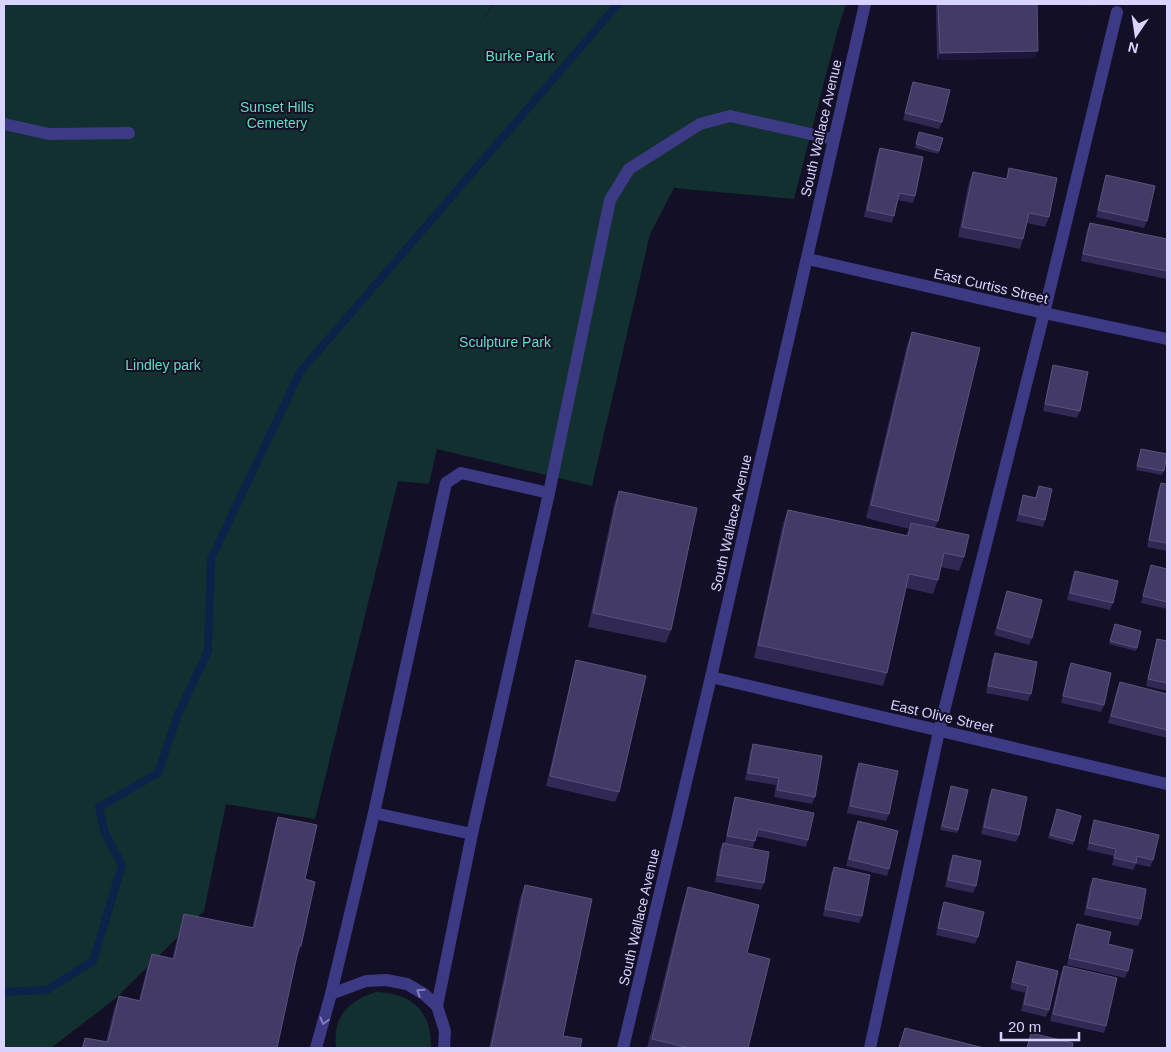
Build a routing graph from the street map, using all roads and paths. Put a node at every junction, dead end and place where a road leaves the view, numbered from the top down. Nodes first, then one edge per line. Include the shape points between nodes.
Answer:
1 (865, 4) edge
2 (1117, 12) dead end
3 (4, 124) edge
4 (129, 133) dead end
5 (833, 139) junction
6 (808, 259) junction
7 (1044, 313) junction
8 (1167, 339) edge
9 (549, 493) junction
10 (711, 677) junction
11 (939, 731) junction
12 (1167, 784) edge
13 (374, 813) junction
14 (472, 834) junction
15 (331, 994) junction
16 (437, 1006) junction
17 (317, 1048) edge
18 (444, 1048) edge
19 (623, 1048) edge
20 (870, 1048) edge

1 - 5 street, South Wallace Avenue
2 - 7 street
3 - 4 street via 49,134
5 - 6 street, South Wallace Avenue
5 - 9 street via 730,116 700,124 629,169 610,200
6 - 7 street, East Curtiss Street
6 - 10 street, South Wallace Avenue
7 - 8 street, East Curtiss Street
7 - 11 street
9 - 13 street via 461,473 446,483
9 - 14 street
10 - 11 street, East Olive Street
10 - 19 street, South Wallace Avenue
11 - 12 street, East Olive Street
11 - 20 street
13 - 14 street
13 - 15 street
14 - 16 street
16 -> 15 street via 407,984 386,980 366,981
15 -> 17 street
16 - 18 street via 445,1030

